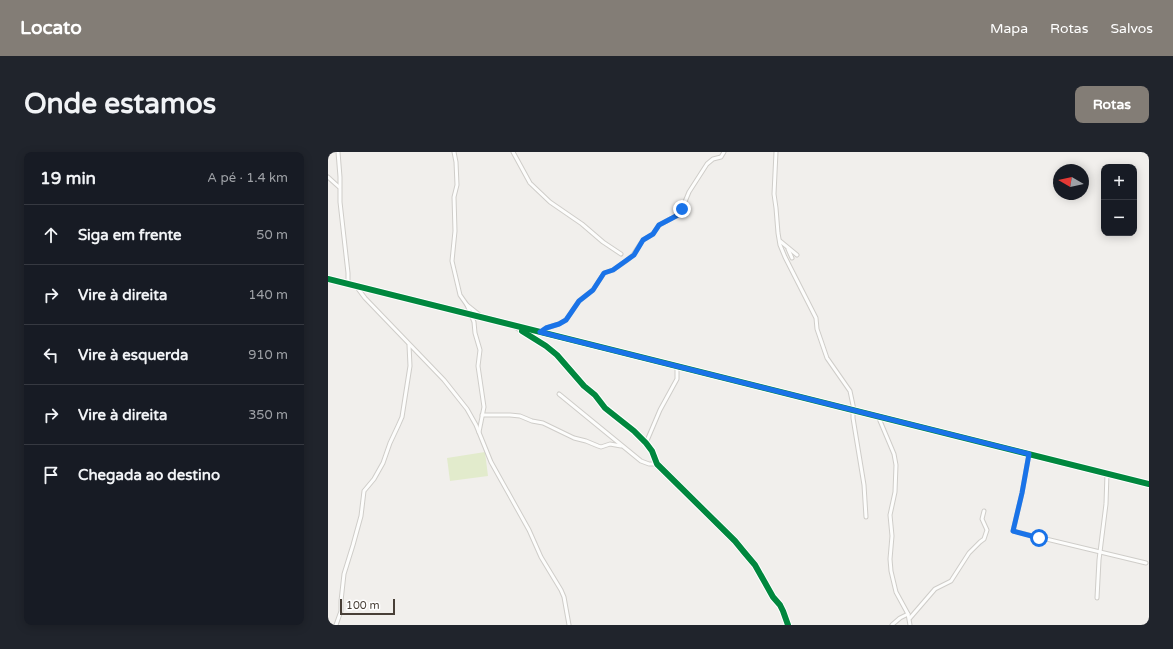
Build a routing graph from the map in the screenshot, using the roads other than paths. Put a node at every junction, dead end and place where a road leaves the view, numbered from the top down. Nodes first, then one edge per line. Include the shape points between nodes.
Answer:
1 (338, 152) edge
2 (454, 152) edge
3 (513, 152) edge
4 (724, 152) edge
5 (776, 152) edge
6 (328, 176) edge
7 (339, 187) junction
8 (780, 241) junction
9 (788, 248) junction
10 (622, 254) dead end
11 (797, 255) dead end
12 (792, 258) dead end
13 (328, 279) edge
14 (348, 284) junction
15 (356, 286) junction
16 (467, 305) junction
17 (470, 315) junction
18 (478, 316) junction
19 (483, 318) junction
20 (473, 320) junction
21 (514, 326) junction
22 (540, 332) junction
23 (409, 345) junction
24 (677, 366) junction
25 (559, 394) dead end
26 (854, 410) junction
27 (482, 415) junction
28 (878, 416) junction
29 (479, 432) junction
30 (646, 443) junction
31 (621, 446) junction
32 (1029, 454) junction
33 (657, 464) junction
34 (1107, 474) junction
35 (1149, 484) edge
36 (984, 511) dead end
37 (866, 517) dead end
38 (1101, 552) junction
39 (1146, 563) dead end
40 (1097, 598) dead end
41 (909, 616) junction
42 (336, 625) edge
43 (569, 625) edge
44 (788, 625) edge
45 (892, 625) edge
46 (910, 625) edge

1 - 7 street
2 - 16 street via 457,185 454,197 455,231 452,261 460,296
3 - 10 street via 530,183 550,202
4 - 22 street via 721,157 713,159 704,168 678,215 659,225 653,234 643,240 634,255 613,270 604,273 593,290 579,301 566,320
5 - 8 street via 774,194
6 - 7 street
7 - 14 street
8 - 9 street
8 - 26 street via 784,257 816,318 827,358 850,391
9 - 11 street
9 - 12 street
13 - 14 street
14 - 15 street
15 - 17 street
15 - 23 street
16 - 17 street
16 - 19 street
17 - 18 street
17 - 20 street
18 - 19 street
18 - 20 street
19 - 21 street
20 - 27 street via 480,350 478,366 484,407
21 - 22 street
21 - 30 street via 557,355 605,408
22 - 24 street
23 - 29 street via 456,394 467,408
23 - 42 street via 410,366 402,417 383,463 364,491 359,522 344,574 341,611
24 - 26 street
24 - 30 street via 677,379
25 - 31 street
26 - 28 street
26 - 37 street
27 - 29 street
27 - 31 street via 520,416 601,447 610,444
28 - 32 street
28 - 41 street via 896,465 895,492 890,515 891,571 896,592
29 - 43 street via 491,462 561,590
30 - 33 street
31 - 33 street via 645,463
32 - 34 street
32 - 38 street via 1013,531
33 - 44 street via 735,540 755,565 780,605
34 - 35 street
34 - 38 street
36 - 41 street via 982,519 987,530 984,539 969,553 951,580 935,589
38 - 39 street
38 - 40 street
41 - 45 street via 900,618
41 - 46 street

